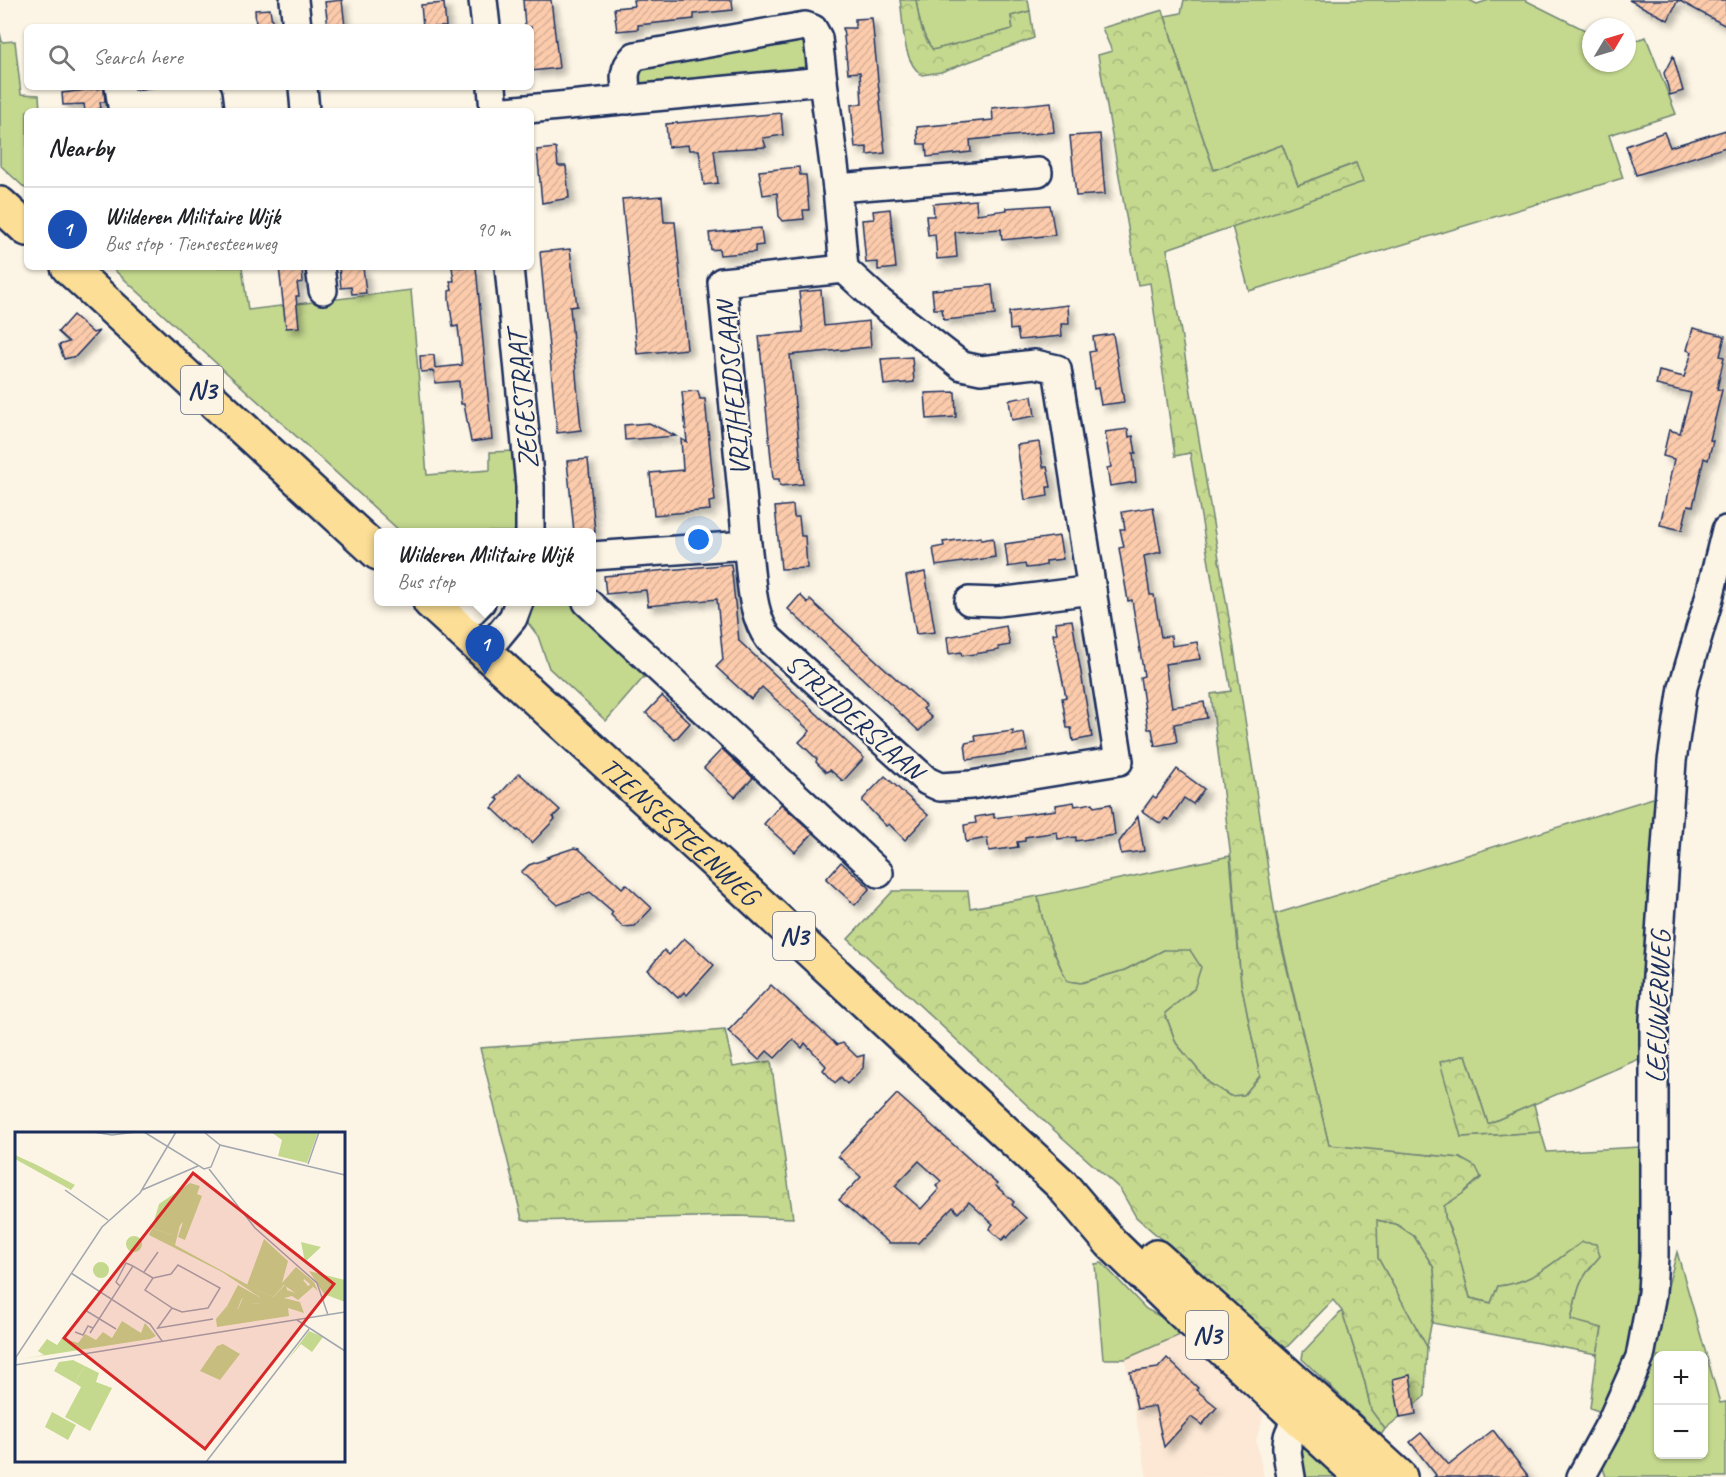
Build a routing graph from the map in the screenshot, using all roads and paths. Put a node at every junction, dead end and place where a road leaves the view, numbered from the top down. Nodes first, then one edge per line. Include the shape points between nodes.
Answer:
1 (294, 0) edge
2 (483, 0) edge
3 (297, 24) edge
4 (486, 24) edge
5 (823, 81) junction
6 (119, 90) edge
7 (303, 90) edge
8 (492, 90) edge
9 (628, 100) junction
10 (210, 108) edge
11 (305, 108) edge
12 (494, 108) edge
13 (534, 108) edge
14 (1038, 172) dead end
15 (837, 188) junction
16 (0, 204) edge
17 (24, 226) edge
18 (844, 269) junction
19 (71, 270) edge
20 (509, 270) edge
21 (530, 528) edge
22 (1726, 530) edge
23 (747, 545) junction
24 (374, 549) edge
25 (596, 556) edge
26 (1092, 590) junction
27 (969, 601) dead end
28 (434, 606) edge
29 (477, 606) edge
30 (518, 606) edge
31 (591, 606) edge
32 (457, 626) junction
33 (485, 652) junction
34 (879, 873) dead end
35 (1307, 1409) junction
36 (1291, 1477) edge
37 (1362, 1477) edge
38 (1400, 1477) edge
39 (1581, 1477) edge

1 - 3 street
2 - 4 street
5 - 9 street
5 - 9 street via 818,38 813,29 805,26 635,56 627,64
5 - 15 street
6 - 10 street via 122,106 208,95
7 - 11 street
8 - 12 street
9 - 13 street
14 - 15 street
15 - 18 street
16 - 17 main road
18 - 23 street, VRIJHEIDSLAAN via 722,282
18 - 26 street, STRIJDERSLAAN via 962,366 981,370 1035,364 1057,369
19 - 24 main road, N3
20 - 21 street, ZEGESTRAAT via 530,486
22 - 39 street, LEEUWERWEG via 1683,687 1672,761 1654,1019 1652,1293 1640,1357
23 - 25 street
23 - 26 street, STRIJDERSLAAN via 759,626 769,639 927,781 940,787 1119,761
26 - 27 street via 998,602
28 - 32 main road, TIENSESTEENWEG / N3
29 - 32 street
30 - 33 street via 513,618
31 - 34 street
32 - 33 main road, TIENSESTEENWEG / N3
33 - 35 main road, TIENSESTEENWEG / N3 via 1061,1184 1123,1229
35 - 36 street via 1289,1430 1286,1447
35 - 37 main road, TIENSESTEENWEG / N3
35 - 38 main road, TIENSESTEENWEG / N3

